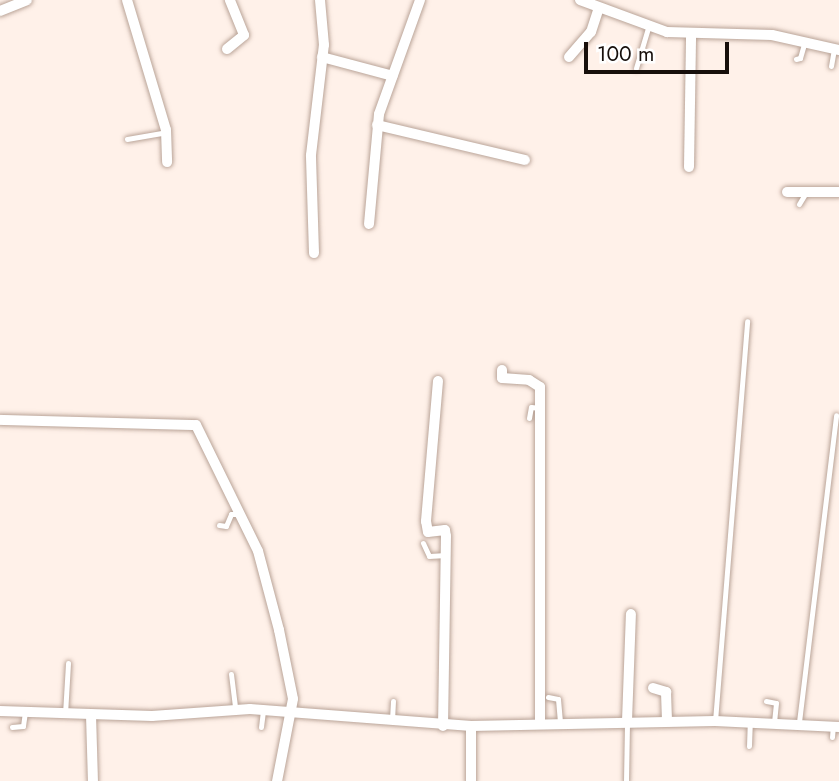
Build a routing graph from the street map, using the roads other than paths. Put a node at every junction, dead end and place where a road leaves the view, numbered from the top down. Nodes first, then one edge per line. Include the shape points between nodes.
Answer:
1 (27, 0) edge
2 (127, 0) edge
3 (230, 0) edge
4 (320, 0) edge
5 (420, 0) edge
6 (580, 0) edge
7 (599, 8) junction
8 (0, 11) edge
9 (648, 28) junction
10 (691, 35) junction
11 (805, 41) junction
12 (227, 49) dead end
13 (837, 49) edge
14 (322, 57) junction
15 (569, 57) dead end
16 (796, 59) dead end
17 (831, 66) dead end
18 (636, 68) dead end
19 (393, 76) junction
20 (377, 125) junction
21 (167, 132) junction
22 (127, 139) dead end
23 (525, 160) dead end
24 (167, 162) dead end
25 (690, 167) dead end
26 (787, 192) dead end
27 (808, 192) junction
28 (839, 192) edge
29 (799, 204) dead end
30 (369, 224) dead end
31 (314, 253) dead end
32 (747, 321) dead end
33 (502, 370) dead end
34 (438, 381) dead end
35 (540, 408) junction
36 (836, 415) dead end
37 (529, 418) dead end
38 (0, 419) edge
39 (241, 514) junction
40 (219, 525) dead end
41 (423, 543) dead end
42 (446, 555) junction
43 (631, 614) dead end
44 (68, 663) dead end
45 (231, 674) dead end
46 (653, 688) dead end
47 (548, 697) dead end
48 (393, 701) dead end
49 (766, 701) dead end
50 (235, 709) junction
51 (0, 711) edge
52 (263, 711) junction
53 (25, 712) junction
54 (290, 713) junction
55 (65, 714) junction
56 (91, 715) junction
57 (667, 721) junction
58 (715, 721) junction
59 (750, 721) junction
60 (560, 722) junction
61 (627, 722) junction
62 (774, 722) junction
63 (799, 722) junction
64 (391, 723) junction
65 (540, 723) junction
66 (12, 726) dead end
67 (443, 726) junction
68 (471, 726) junction
69 (261, 727) dead end
70 (835, 730) edge
71 (749, 746) dead end
72 (93, 781) edge
73 (277, 781) edge
74 (471, 781) edge
75 (626, 781) edge

1 - 8 street
2 - 21 street
3 - 12 street via 244,35
4 - 14 street
5 - 19 street
6 - 7 street
7 - 9 street
7 - 15 street via 591,32
9 - 10 street
9 - 18 lane
10 - 11 street via 772,35
10 - 25 street
11 - 13 street
11 - 16 lane
13 - 17 lane
14 - 19 street
14 - 31 street via 310,155
19 - 20 street
20 - 23 street
20 - 30 street
21 - 22 lane
21 - 24 street
26 - 27 street
27 - 28 street
27 - 29 lane
32 - 58 lane
33 - 35 street via 502,378 537,384
34 - 42 street via 426,520 429,532 445,531
35 - 37 lane via 531,407
35 - 65 street
36 - 63 lane
38 - 39 street via 196,425
39 - 40 lane via 232,514 226,526
39 - 54 street via 273,603 293,695
41 - 42 lane via 429,556
42 - 67 street
43 - 61 street
44 - 55 lane
45 - 50 lane
46 - 57 street via 666,692
47 - 60 lane via 558,699
48 - 64 lane
49 - 62 lane via 776,703
50 - 52 street
50 - 56 street
51 - 53 street
52 - 54 street
52 - 69 lane
53 - 55 street
53 - 66 lane via 23,726
54 - 64 street
54 - 73 street
55 - 56 street
56 - 72 street
57 - 58 street
57 - 61 street
58 - 59 street
59 - 62 street
59 - 71 lane
60 - 61 street
60 - 65 street
61 - 75 lane
62 - 63 street
63 - 70 street
64 - 67 street
65 - 68 street
67 - 68 street
68 - 74 street

